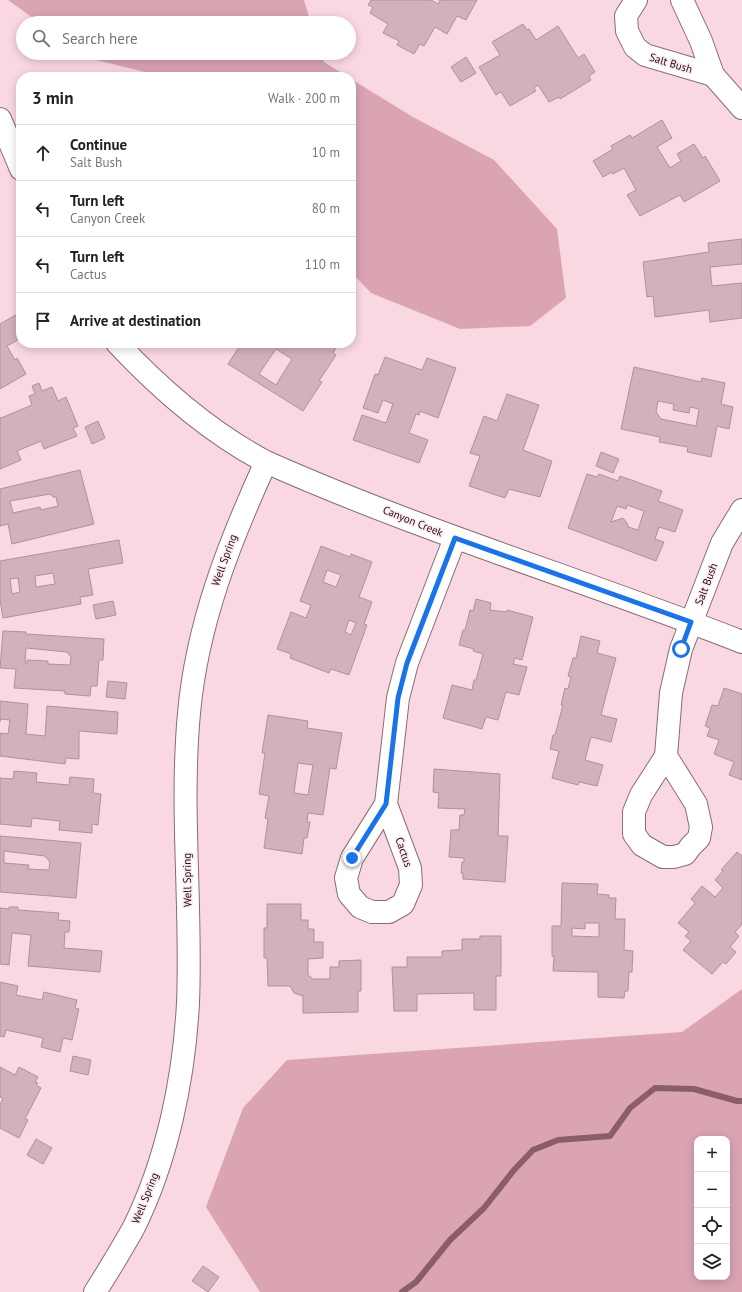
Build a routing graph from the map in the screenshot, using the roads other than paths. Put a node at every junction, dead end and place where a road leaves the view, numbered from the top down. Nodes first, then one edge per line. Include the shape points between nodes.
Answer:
1 (636, 0) edge
2 (682, 0) edge
3 (712, 76) junction
4 (742, 108) edge
5 (0, 119) edge
6 (16, 158) edge
7 (122, 348) edge
8 (266, 462) junction
9 (742, 510) edge
10 (455, 538) junction
11 (691, 622) junction
12 (742, 642) edge
13 (666, 756) dead end
14 (386, 804) dead end
15 (95, 1292) edge

1 - 3 street, Salt Bush via 626,16 627,31 635,47 645,55
2 - 3 street, Salt Bush via 701,41
3 - 4 street, Salt Bush
5 - 6 street
7 - 8 street, Canyon Creek via 178,403 239,448
8 - 10 street, Canyon Creek
8 - 15 street, Well Spring via 236,527 211,599 202,632 189,710 185,790 188,1001 176,1101 165,1143 133,1228
9 - 11 street, Salt Bush via 722,543
10 - 11 street, Canyon Creek
10 - 14 street via 407,663 398,698
11 - 12 street, Canyon Creek
11 - 13 street, Salt Bush via 681,649 671,693

